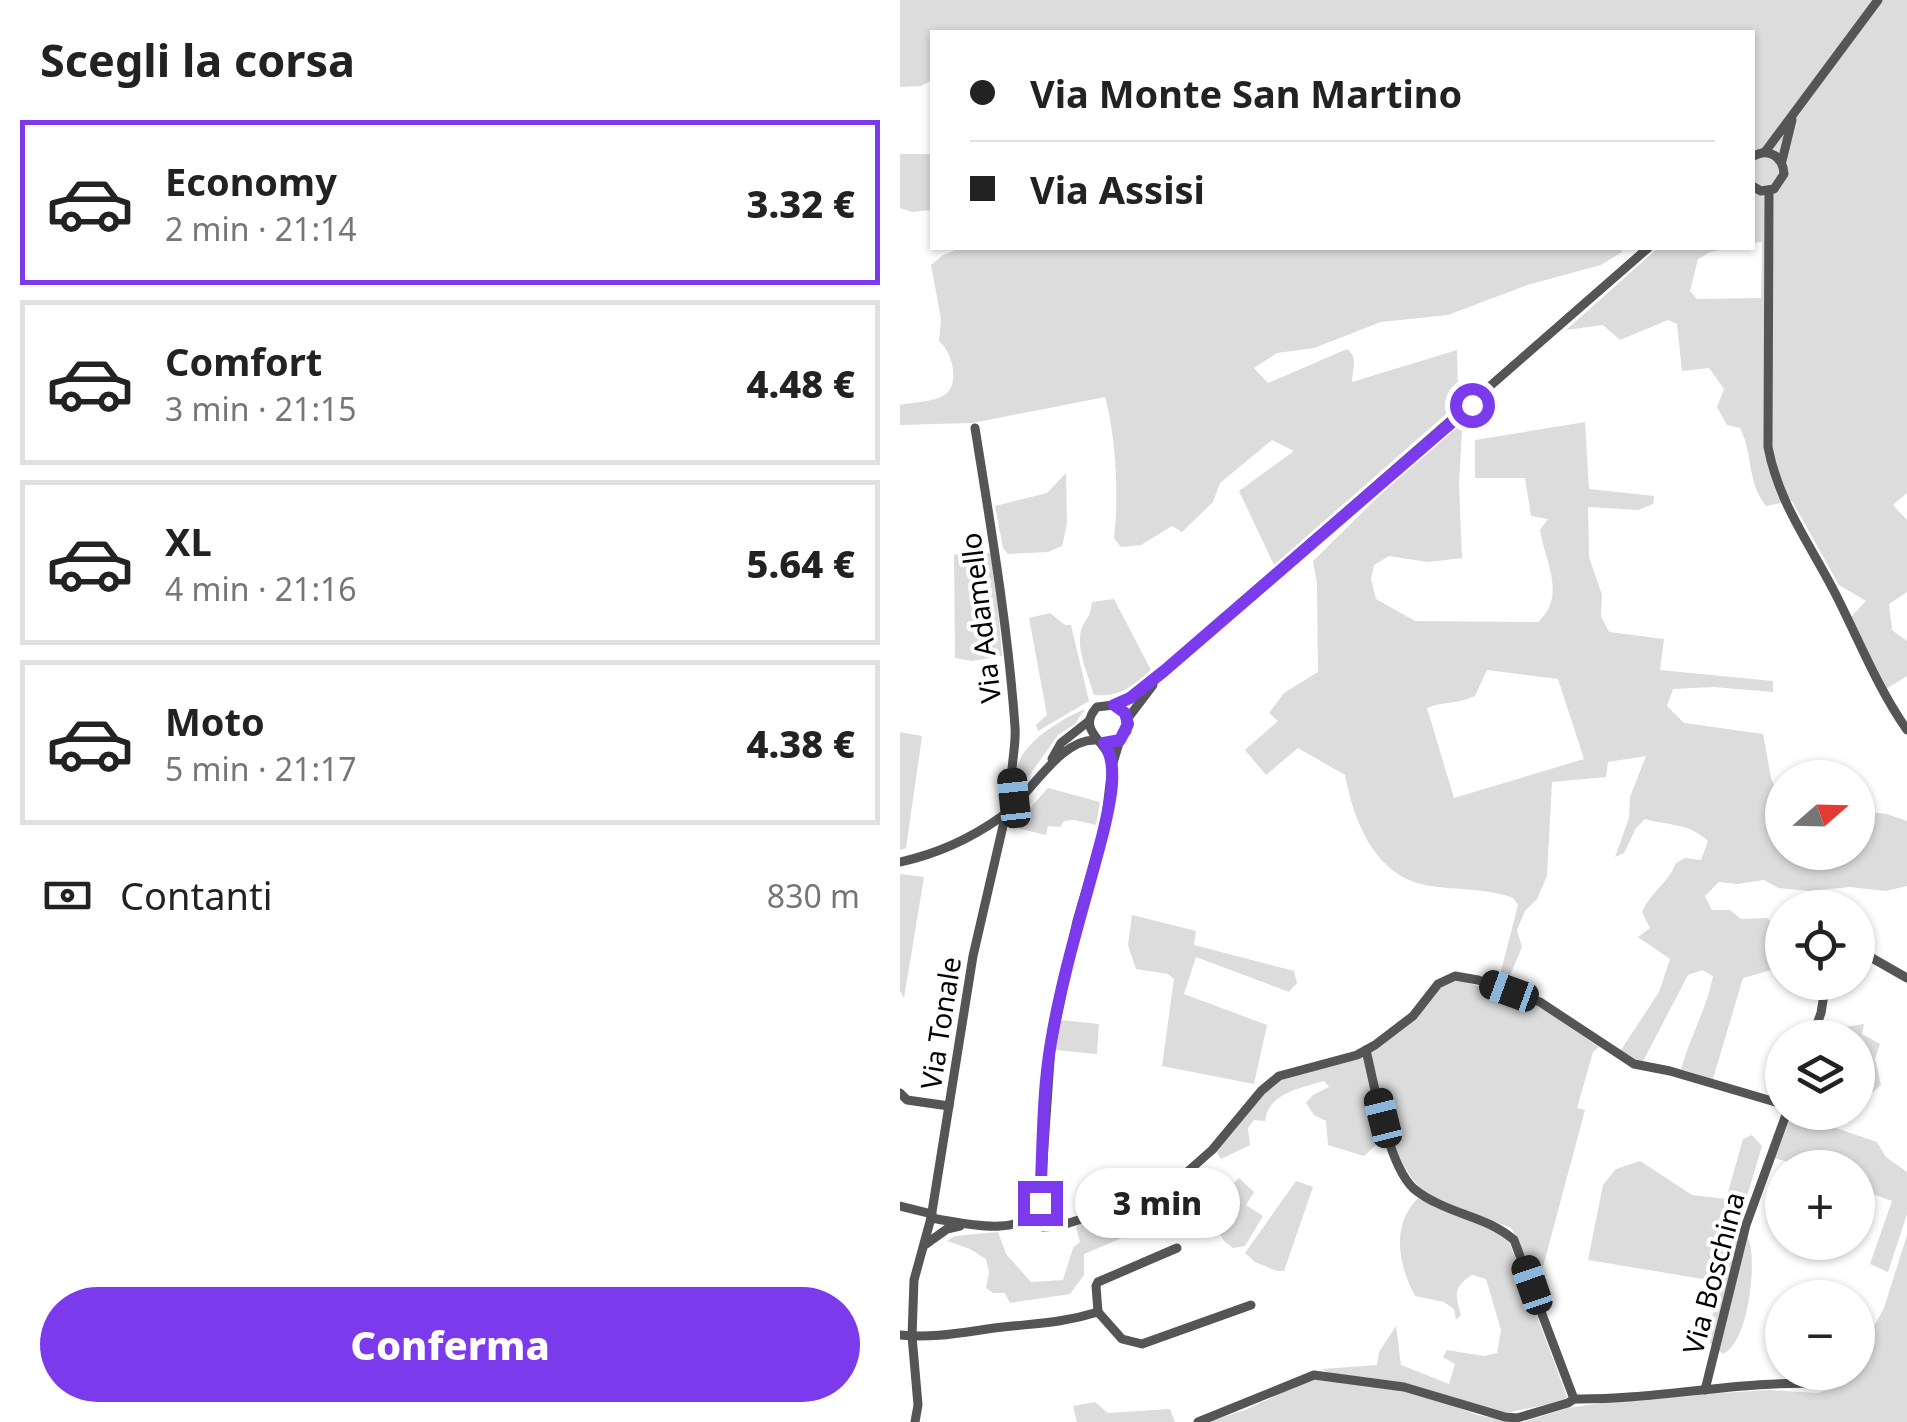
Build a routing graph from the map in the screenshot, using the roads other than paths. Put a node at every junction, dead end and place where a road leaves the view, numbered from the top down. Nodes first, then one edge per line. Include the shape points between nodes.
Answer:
1 (1878, 0) edge
2 (1792, 118) junction
3 (1765, 152) junction
4 (1755, 156) edge
5 (1782, 161) junction
6 (1755, 187) edge
7 (1768, 191) junction
8 (1646, 250) edge
9 (975, 428) dead end
10 (1164, 671) junction
11 (1114, 705) junction
12 (1128, 718) junction
13 (1089, 721) junction
14 (1907, 730) edge
15 (1120, 740) junction
16 (1100, 742) junction
17 (1112, 766) junction
18 (1040, 778) junction
19 (1017, 804) junction
20 (1006, 813) junction
21 (989, 826) junction
22 (1001, 842) junction
23 (900, 862) edge
24 (1875, 960) edge
25 (1907, 978) edge
26 (1366, 1050) junction
27 (900, 1093) edge
28 (1765, 1099) edge
29 (949, 1106) junction
30 (1781, 1130) edge
31 (900, 1206) edge
32 (932, 1216) junction
33 (1028, 1221) junction
34 (973, 1224) junction
35 (925, 1245) junction
36 (1177, 1248) dead end
37 (1251, 1305) dead end
38 (1098, 1312) junction
39 (906, 1336) edge
40 (1765, 1384) edge
41 (1705, 1390) junction
42 (1574, 1399) junction
43 (915, 1422) edge
44 (1198, 1422) edge

1 - 2 street
2 - 3 street
2 - 5 street
3 - 4 street
3 - 5 street
5 - 7 street via 1783,180
6 - 7 street
7 - 14 street via 1768,447 1774,477
8 - 10 street
9 - 19 street, Via Adamello via 1013,697
10 - 11 street
10 - 12 street
11 - 12 street
11 - 13 street via 1098,707
12 - 15 street
13 - 16 street
13 - 18 street via 1061,743
15 - 16 street
15 - 17 street
16 - 17 street
16 - 18 street via 1070,745
17 - 33 street via 1104,826 1050,1046 1040,1203
18 - 19 street
19 - 20 street
20 - 21 street
20 - 22 street, Via Tonale
21 - 22 street
21 - 23 street
22 - 29 street, Via Tonale via 972,956
24 - 25 street
26 - 28 street via 1413,1016 1445,979 1467,976 1540,1002 1634,1064
26 - 33 street via 1279,1076 1168,1190 1059,1226
26 - 42 street via 1401,1172 1414,1190 1499,1226 1514,1240
27 - 29 street
29 - 32 street, Via Tonale
30 - 41 street, Via Boschina via 1746,1226
31 - 32 street
32 - 34 street
32 - 35 street, Via Tonale
33 - 34 street
34 - 35 street via 946,1229
35 - 39 street, Via Tonale
36 - 38 street via 1098,1282
37 - 38 street via 1142,1344 1122,1339
38 - 39 street via 1061,1323
39 - 43 street, Via Tonale
40 - 41 street, Via Boschina
41 - 42 street, Via Boschina
42 - 44 street, Via Boschina via 1516,1418 1404,1387 1314,1376

